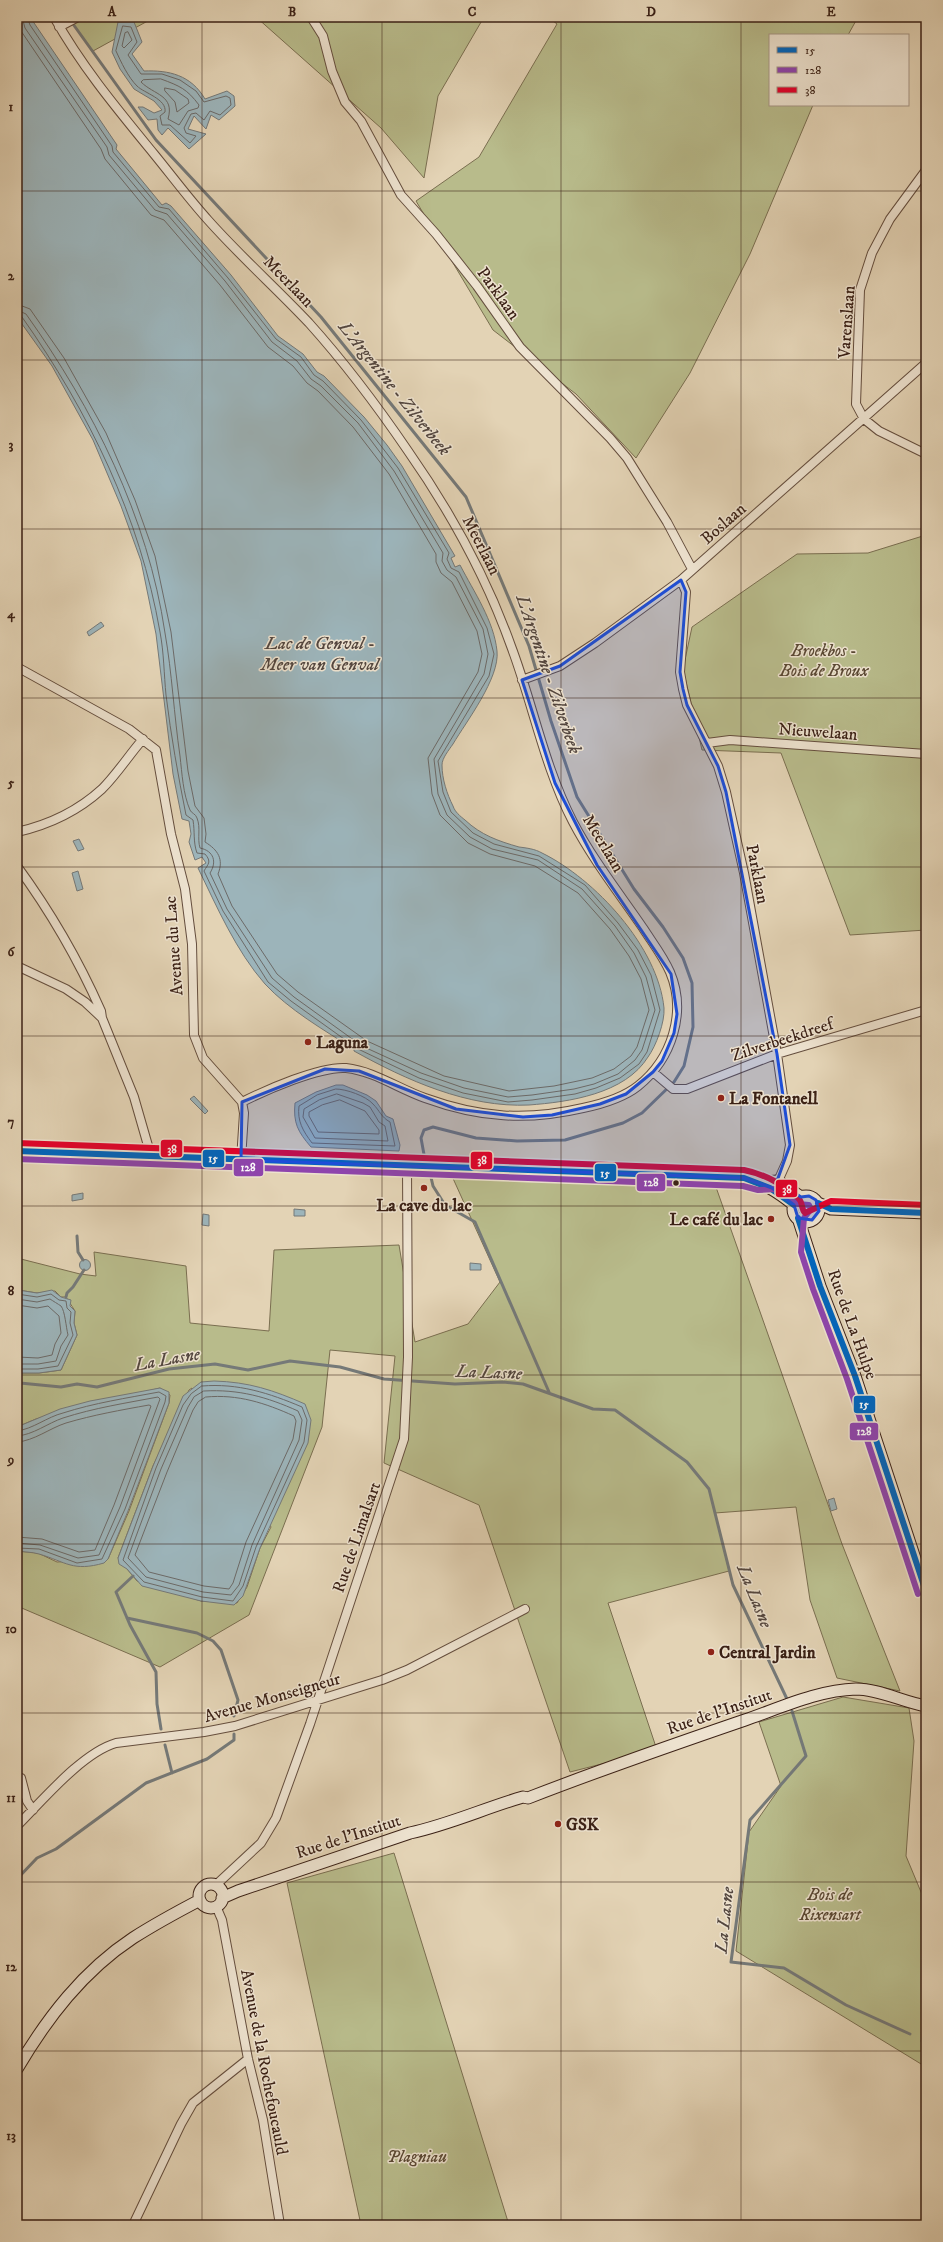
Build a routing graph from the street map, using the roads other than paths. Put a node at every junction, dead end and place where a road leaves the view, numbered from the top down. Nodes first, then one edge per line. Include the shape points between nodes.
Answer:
1 (54, 17) edge
2 (311, 17) edge
3 (77, 18) edge
4 (62, 25) junction
5 (926, 170) edge
6 (926, 363) edge
7 (864, 419) junction
8 (926, 454) edge
9 (692, 569) junction
10 (681, 580) junction
11 (17, 667) edge
12 (522, 680) junction
13 (144, 739) junction
14 (707, 743) junction
15 (926, 754) edge
16 (17, 832) edge
17 (17, 866) edge
18 (17, 966) edge
19 (926, 1010) edge
20 (102, 1018) junction
21 (777, 1054) junction
22 (653, 1072) junction
23 (242, 1102) junction
24 (17, 1151) edge
25 (151, 1156) junction
26 (242, 1160) junction
27 (407, 1166) junction
28 (778, 1181) junction
29 (758, 1182) junction
30 (797, 1201) junction
31 (816, 1213) junction
32 (926, 1213) edge
33 (798, 1218) junction
34 (809, 1250) junction
35 (926, 1592) edge
36 (525, 1609) dead end
37 (318, 1700) junction
38 (926, 1706) edge
39 (17, 1778) edge
40 (33, 1810) junction
41 (17, 1826) edge
42 (217, 1884) junction
43 (200, 1900) junction
44 (219, 1902) junction
45 (248, 2059) junction
46 (17, 2069) edge
47 (132, 2225) edge
48 (280, 2225) edge

1 - 4 street, Meerlaan
2 - 9 street, Parklaan via 323,36 332,71 345,102 361,121 401,195 441,240 520,347 610,438 626,458 667,522
3 - 4 street
4 - 12 street, Meerlaan via 103,92 207,219 311,326 356,380 408,450 449,514 477,565 502,620
5 - 7 street, Varenslaan via 890,219 872,253 860,290 856,404
6 - 7 street, Boslaan
7 - 8 street via 879,431
7 - 9 street, Boslaan
9 - 10 street, Boslaan
10 - 12 street, Boslaan via 595,643 545,673
10 - 14 street, Parklaan via 686,592 680,672 687,705
11 - 13 street
12 - 22 street, Meerlaan via 555,783 573,821 597,864 661,956 670,974 677,1014 674,1033 662,1061
13 - 16 street via 102,788 87,801 44,824
13 - 23 street, Avenue du Lac via 156,750 171,834 185,889 192,944 194,1035 203,1058
14 - 15 street, Nieuwelaan via 730,740
14 - 21 street, Parklaan via 718,766 744,873
17 - 20 street via 83,970 101,1010
18 - 20 street via 66,989
19 - 21 street, Zilverbeekdreef
20 - 25 street via 134,1097
21 - 22 street, Zilverbeekdreef via 687,1089 673,1089
21 - 28 street, Parklaan via 790,1145 787,1161
22 - 23 street, Meerlaan via 638,1087 626,1094 600,1104 552,1115 523,1117 456,1109 420,1097 375,1076 342,1068 325,1070
23 - 26 street
24 - 25 street
25 - 26 street
26 - 27 street
27 - 29 street via 744,1178
27 - 37 street, Rue de Limalsart via 408,1357 404,1439
28 - 29 street
28 - 30 street
29 - 30 street
30 - 31 street via 809,1196
30 - 33 street, Rue de La Hulpe via 794,1210
31 - 32 street via 831,1209
31 - 33 street via 802,1221
31 - 34 street, Rue de La Hulpe
33 - 34 street, Rue de La Hulpe
34 - 35 street, Rue de La Hulpe via 820,1286 855,1376
36 - 37 street, Avenue Monseigneur via 407,1670
37 - 40 street, Avenue Monseigneur via 220,1729 106,1746 85,1760
37 - 42 street, Rue de Limalsart via 273,1824 261,1843
38 - 44 street, Rue de l'Institut via 857,1689 833,1692 725,1726 528,1798 523,1796 238,1891
39 - 40 street via 21,1778 27,1801
40 - 41 street, Avenue Monseigneur
42 - 43 street via 203,1887 199,1893
42 - 44 street via 222,1891
43 - 44 street via 208,1907
43 - 46 street via 133,1938 96,1968 54,2012
44 - 45 street, Avenue de la Rochefoucauld
45 - 47 street via 193,2103
45 - 48 street, Avenue de la Rochefoucauld via 263,2120

